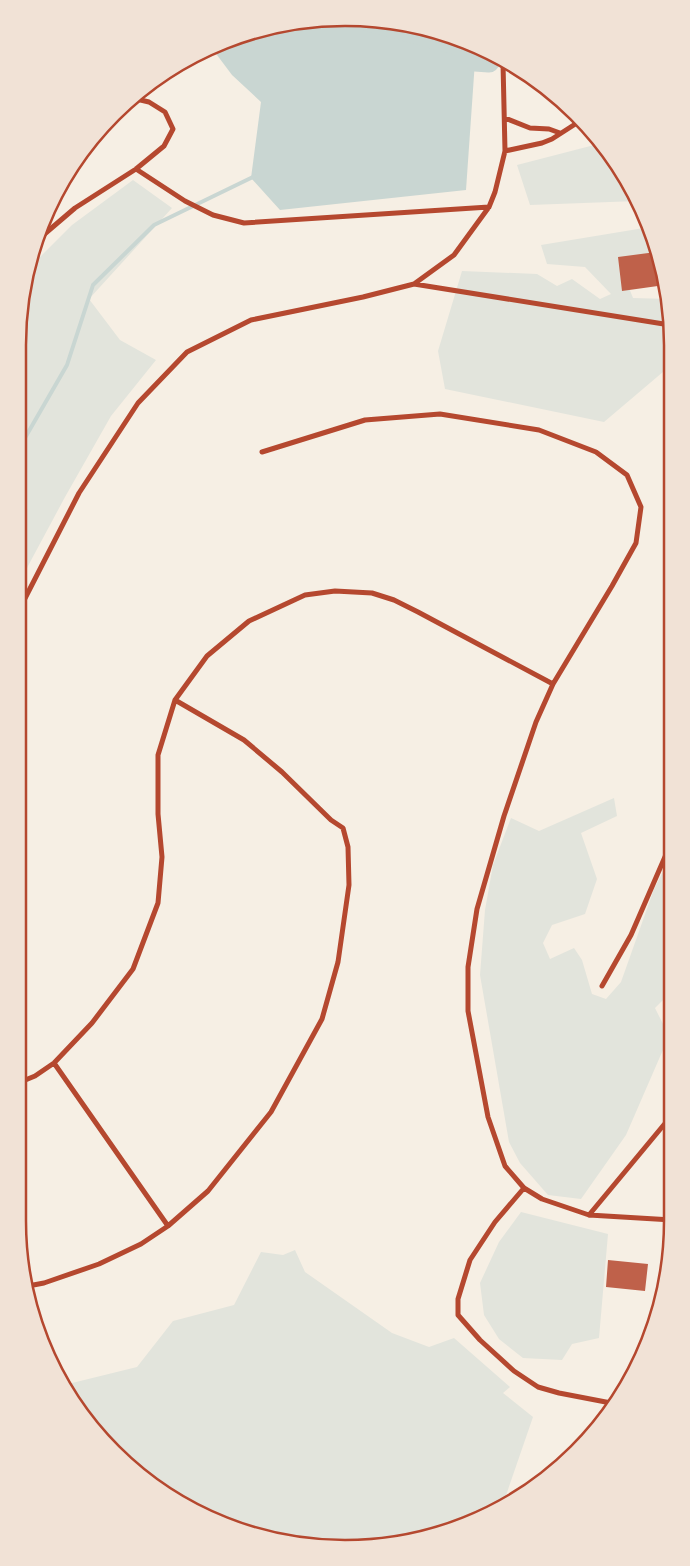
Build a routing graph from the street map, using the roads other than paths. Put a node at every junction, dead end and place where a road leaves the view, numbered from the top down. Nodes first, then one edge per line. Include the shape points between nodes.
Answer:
1 (503, 69) edge
2 (141, 100) edge
3 (505, 118) junction
4 (574, 124) edge
5 (560, 133) junction
6 (505, 151) junction
7 (136, 169) junction
8 (489, 208) junction
9 (47, 232) edge
10 (414, 284) junction
11 (663, 324) edge
12 (262, 452) dead end
13 (26, 597) edge
14 (553, 684) junction
15 (176, 700) junction
16 (664, 859) edge
17 (602, 986) dead end
18 (54, 1063) junction
19 (26, 1080) edge
20 (664, 1125) edge
21 (524, 1188) junction
22 (590, 1215) junction
23 (664, 1220) edge
24 (168, 1226) junction
25 (33, 1285) edge
26 (607, 1402) edge

1 - 3 street
2 - 7 street via 166,112 173,129 164,146
3 - 5 street via 530,128
3 - 6 street
4 - 5 street
5 - 6 street via 542,143
6 - 8 street
7 - 8 street via 213,215 244,223
7 - 9 street via 75,208
8 - 10 street via 454,255
10 - 11 street
10 - 13 street via 251,320 187,352 138,403 84,485
12 - 14 street via 365,420 440,414 539,430 596,452 627,475 641,507 636,543
14 - 15 street via 394,600 372,594 335,591 305,595 250,621 207,656
14 - 21 street via 536,722 504,816 477,909 468,967 468,1012 488,1117 504,1166
15 - 18 street via 158,755 162,858 158,903 132,969 92,1023
15 - 24 street via 244,740 343,828 348,847 349,885 338,962 322,1019 271,1112 208,1191
16 - 17 street via 631,935
18 - 19 street
18 - 24 street
20 - 22 street
21 - 22 street
21 - 26 street via 495,1222 470,1260 458,1299 458,1315 514,1371 538,1387
22 - 23 street
24 - 25 street via 141,1244 99,1264

